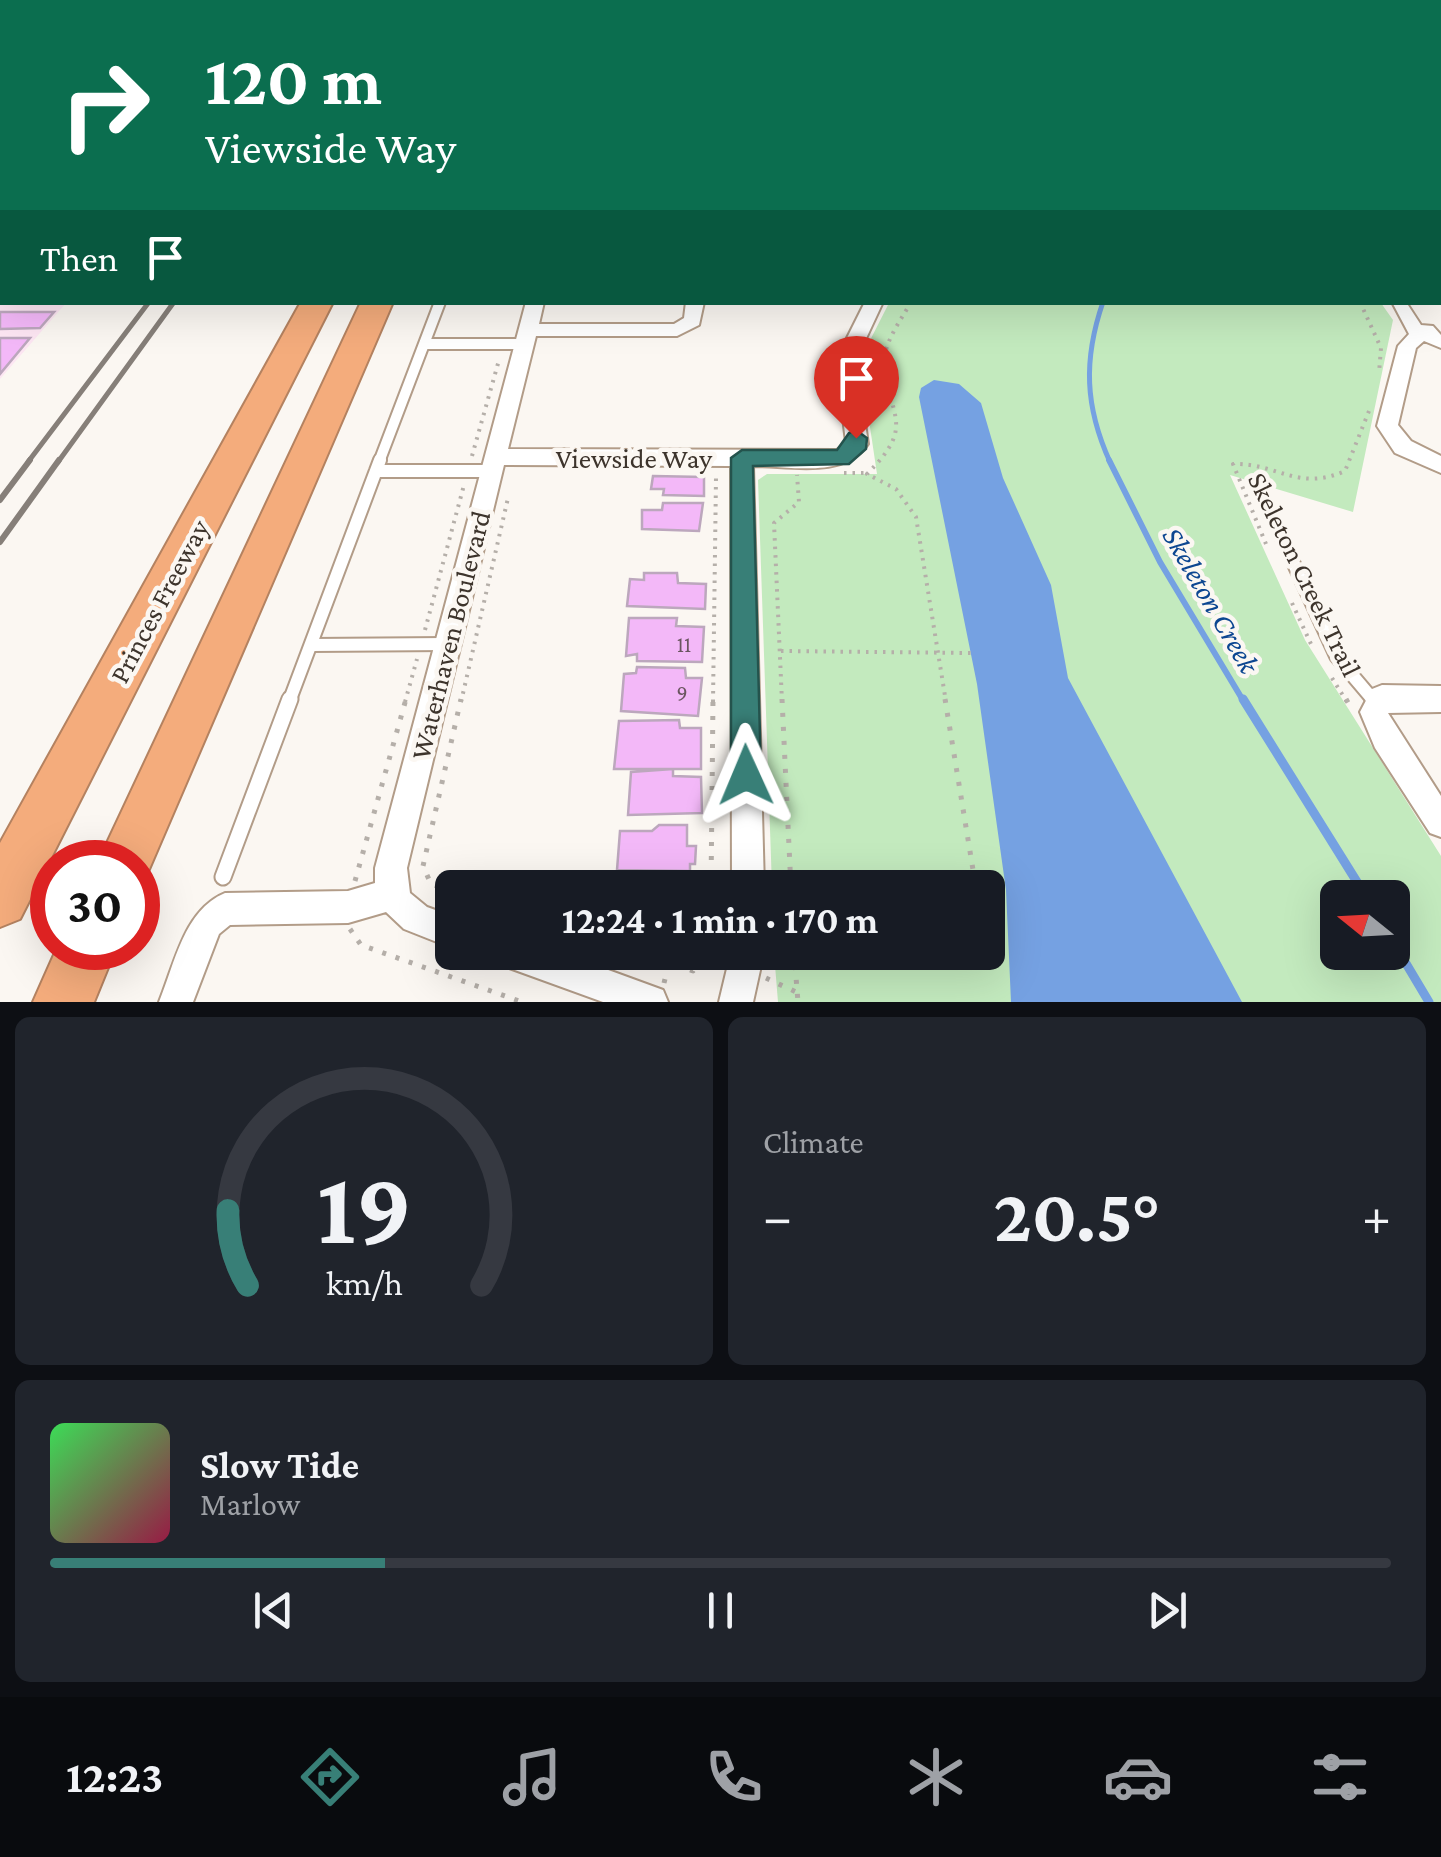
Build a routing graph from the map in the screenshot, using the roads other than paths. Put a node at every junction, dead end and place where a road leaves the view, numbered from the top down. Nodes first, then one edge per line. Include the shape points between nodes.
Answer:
1 (315, 305) edge
2 (377, 305) edge
3 (439, 305) edge
4 (534, 305) edge
5 (695, 305) edge
6 (873, 305) edge
7 (1398, 305) edge
8 (1432, 335) edge
9 (518, 340) junction
10 (425, 344) junction
11 (742, 458) junction
12 (1441, 463) edge
13 (493, 464) junction
14 (376, 472) junction
15 (1282, 538) dead end
16 (448, 644) junction
17 (312, 645) junction
18 (1441, 699) edge
19 (1366, 710) junction
20 (1441, 822) edge
21 (136, 840) edge
22 (748, 870) edge
23 (223, 877) dead end
24 (391, 894) junction
25 (0, 899) edge
26 (435, 925) edge
27 (77, 970) edge
28 (560, 970) edge
29 (744, 970) edge
30 (63, 1002) edge
31 (176, 1002) edge
32 (650, 1002) edge
33 (736, 1002) edge

1 - 25 highway, Princes Freeway
2 - 21 highway
3 - 10 lane
4 - 9 street, Waterhaven Boulevard
5 - 9 street via 693,321 677,330
6 - 11 street, Viewside Way via 846,360 855,449 830,460
7 - 8 street via 1404,319
8 - 12 street via 1407,346 1387,426 1413,454
9 - 10 lane
9 - 13 street, Waterhaven Boulevard
10 - 14 lane
11 - 13 street, Viewside Way
11 - 22 street
13 - 14 lane
13 - 16 street, Waterhaven Boulevard
14 - 17 lane
15 - 19 lane
16 - 17 lane
16 - 24 street, Waterhaven Boulevard via 394,855
17 - 23 lane
18 - 19 street via 1392,696
19 - 20 street via 1374,712
24 - 26 street via 402,912
24 - 31 street via 348,907 225,909 208,923
27 - 30 highway
28 - 32 street
29 - 33 street

